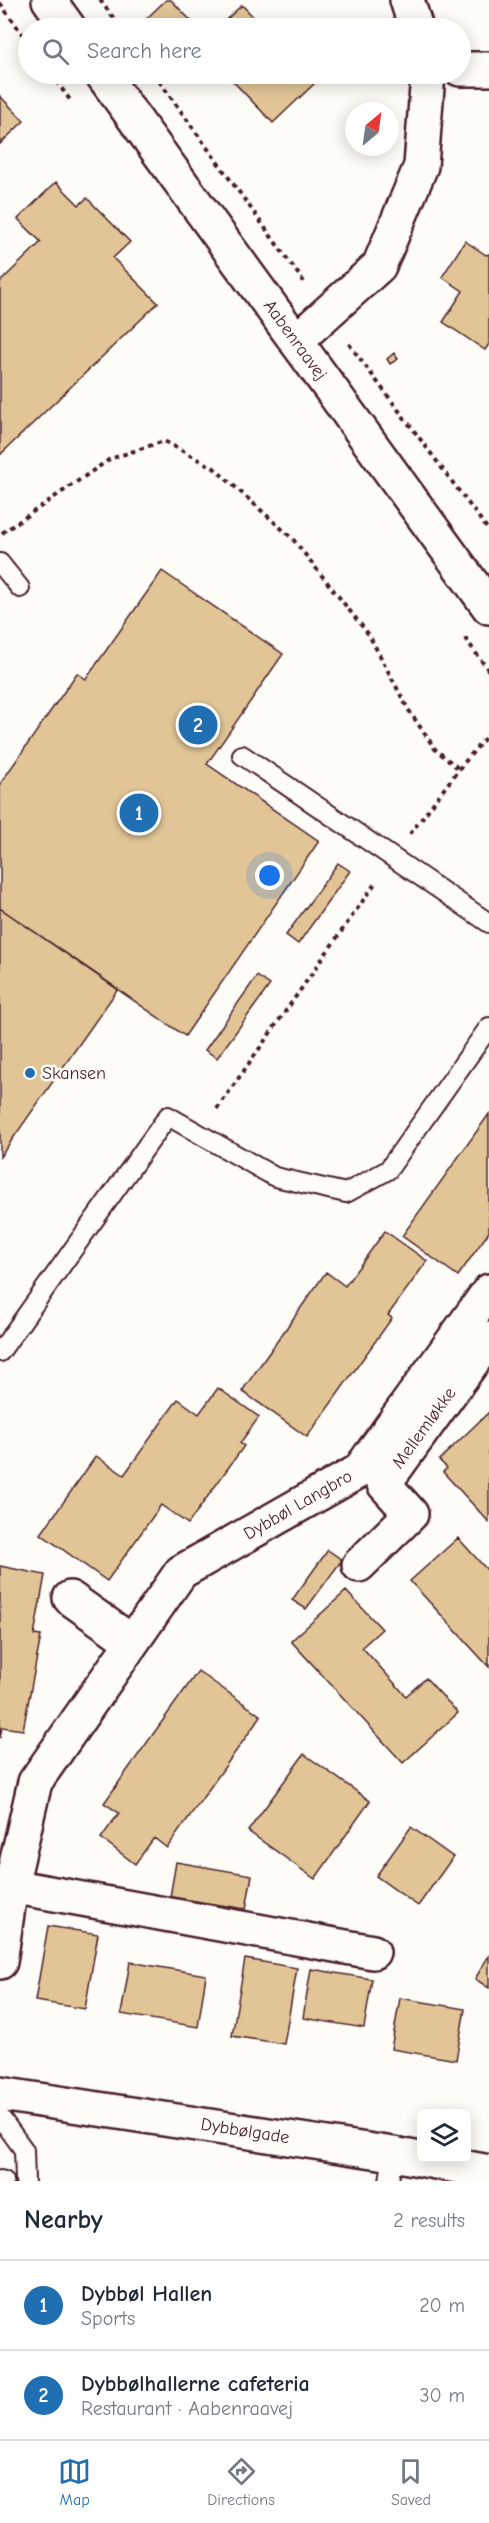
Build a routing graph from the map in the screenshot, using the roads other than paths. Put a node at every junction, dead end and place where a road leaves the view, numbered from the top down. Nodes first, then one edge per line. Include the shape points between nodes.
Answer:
1 (48, 0) edge
2 (407, 0) edge
3 (62, 18) edge
4 (413, 18) edge
5 (471, 69) edge
6 (489, 69) edge
7 (109, 84) edge
8 (427, 84) edge
9 (296, 340) junction
10 (0, 563) edge
11 (20, 588) dead end
12 (489, 607) edge
13 (242, 755) dead end
14 (489, 923) edge
15 (489, 1027) edge
16 (489, 1291) edge
17 (489, 1339) edge
18 (0, 1352) edge
19 (359, 1565) dead end
20 (70, 1598) dead end
21 (132, 1642) junction
22 (11, 1886) junction
23 (373, 1952) dead end
24 (0, 1962) edge
25 (0, 2094) edge
26 (0, 2116) edge
27 (391, 2168) edge
28 (489, 2172) edge
29 (25, 2181) edge

1 - 3 street
2 - 4 street
5 - 6 street
7 - 9 street, Aabenraavej
8 - 9 street via 421,166 379,266
9 - 12 street, Aabenraavej
10 - 11 lane
13 - 14 lane
15 - 18 lane via 388,1170 346,1193 275,1177 168,1116
16 - 21 street, Dybbøl Langbro via 359,1471 181,1572
17 - 19 street, Mellemløkke via 384,1484 411,1515
20 - 21 street
21 - 22 street, Dybbøl Langbro via 35,1782
22 - 23 street
22 - 24 street, Dybbøl Langbro
25 - 27 street, Dybbølgade
26 - 29 lane via 24,2150
27 - 28 street, Dybbølgade

